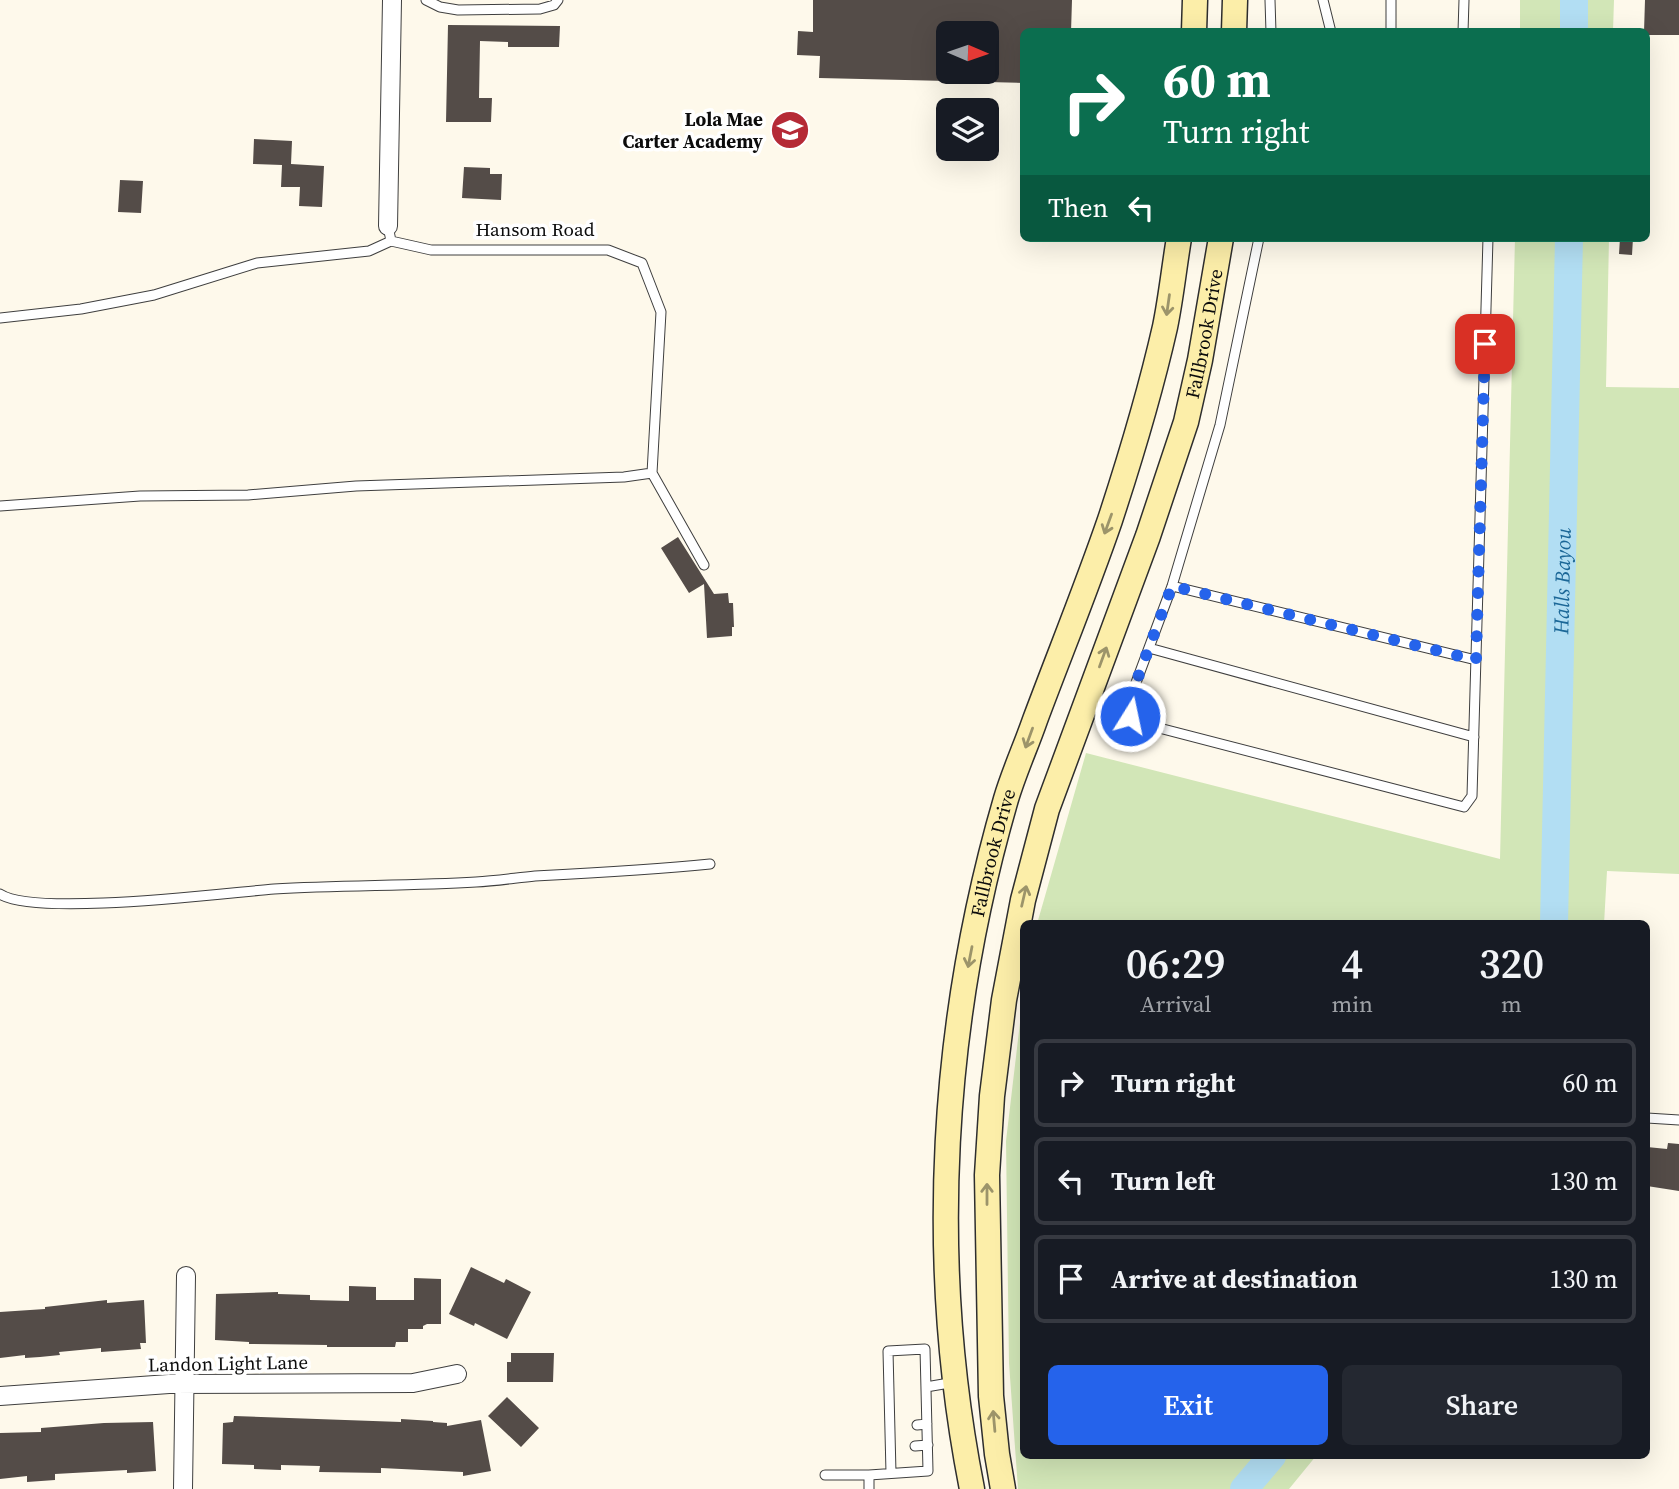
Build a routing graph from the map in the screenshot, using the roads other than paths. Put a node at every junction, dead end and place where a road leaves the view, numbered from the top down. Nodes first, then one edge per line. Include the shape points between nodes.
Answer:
1 (392, 0) edge
2 (426, 0) edge
3 (558, 0) edge
4 (1195, 0) edge
5 (1235, 0) edge
6 (1270, 0) edge
7 (1323, 0) edge
8 (1391, 0) edge
9 (1464, 0) edge
10 (1194, 28) edge
11 (1234, 28) edge
12 (1270, 28) edge
13 (1330, 28) edge
14 (1391, 28) edge
15 (1463, 28) edge
16 (390, 234) junction
17 (1178, 242) edge
18 (1221, 242) edge
19 (1258, 242) edge
20 (1488, 242) edge
21 (0, 318) edge
22 (652, 473) junction
23 (0, 506) edge
24 (704, 565) dead end
25 (1172, 586) junction
26 (1149, 648) junction
27 (1476, 660) junction
28 (1474, 737) junction
29 (709, 864) dead end
30 (0, 894) edge
31 (1650, 1118) edge
32 (1679, 1120) edge
33 (186, 1276) dead end
34 (457, 1374) dead end
35 (955, 1382) junction
36 (902, 1383) dead end
37 (184, 1384) junction
38 (889, 1384) junction
39 (924, 1384) junction
40 (0, 1396) edge
41 (889, 1404) junction
42 (900, 1404) dead end
43 (927, 1424) junction
44 (916, 1425) dead end
45 (915, 1446) dead end
46 (928, 1446) junction
47 (891, 1474) junction
48 (825, 1475) dead end
49 (869, 1475) junction
50 (183, 1489) edge
51 (869, 1489) edge
52 (972, 1489) edge
53 (1003, 1489) edge

1 - 16 street
2 - 3 lane via 458,10 540,9
4 - 10 main road
5 - 11 main road
6 - 12 lane
7 - 13 lane
8 - 14 lane
9 - 15 lane
16 - 21 lane via 369,251 257,263 154,295
16 - 22 lane, Hansom Road via 431,250 608,250 642,263 661,312
17 -> 35 main road, Fallbrook Drive via 1146,408 1007,796 982,891 963,994 945,1174
53 -> 18 main road, Fallbrook Drive via 991,1396 987,1175 1004,1000 1047,808 1186,422
19 - 25 lane via 1220,425
20 - 27 lane
22 - 23 lane
22 - 24 lane
25 - 26 lane
25 - 27 lane
26 - 28 lane
26 - 28 lane via 1127,709 1136,722 1464,807 1472,796
27 - 28 lane
29 - 30 lane via 476,882 75,903 32,904
31 - 32 lane
33 - 37 street
34 - 37 street, Landon Light Lane via 413,1383
35 - 39 lane
35 - 52 main road, Fallbrook Drive
36 - 38 lane
37 - 40 street, Landon Light Lane
37 - 50 street
38 - 39 lane via 888,1351 925,1349
38 - 41 lane
39 - 43 lane
41 - 42 lane
41 - 47 lane via 895,1426
43 - 44 lane
43 - 46 lane
45 - 46 lane
46 - 47 lane via 928,1471
47 - 49 lane
48 - 49 lane
49 - 51 lane

